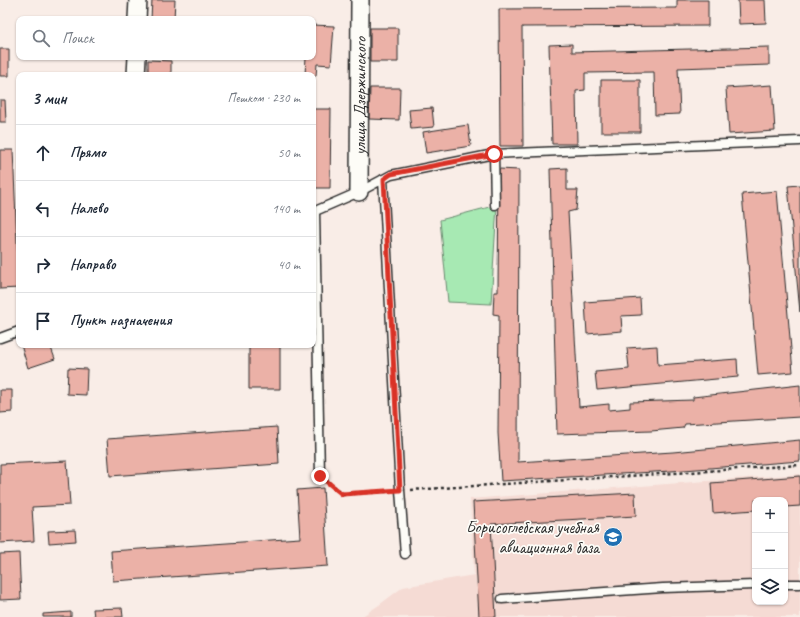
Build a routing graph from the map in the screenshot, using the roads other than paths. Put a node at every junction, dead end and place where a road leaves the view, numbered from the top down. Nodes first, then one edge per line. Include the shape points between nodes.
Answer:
1 (138, 0) edge
2 (360, 0) edge
3 (137, 16) edge
4 (136, 60) edge
5 (136, 72) edge
6 (800, 141) edge
7 (494, 154) junction
8 (384, 179) junction
9 (359, 192) junction
10 (495, 205) dead end
11 (316, 210) edge
12 (316, 299) edge
13 (16, 332) edge
14 (0, 338) edge
15 (320, 476) road end
16 (405, 554) dead end
17 (788, 584) edge
18 (800, 584) edge
19 (752, 585) edge
20 (502, 599) dead end

1 - 3 street
2 - 9 street, улица Дзержинского
4 - 5 street
6 - 7 lane
7 - 8 lane via 391,174
7 - 10 lane
8 - 9 lane
8 - 16 lane
9 - 11 lane
12 - 15 lane
13 - 14 lane
17 - 18 lane
19 - 20 lane via 663,588

